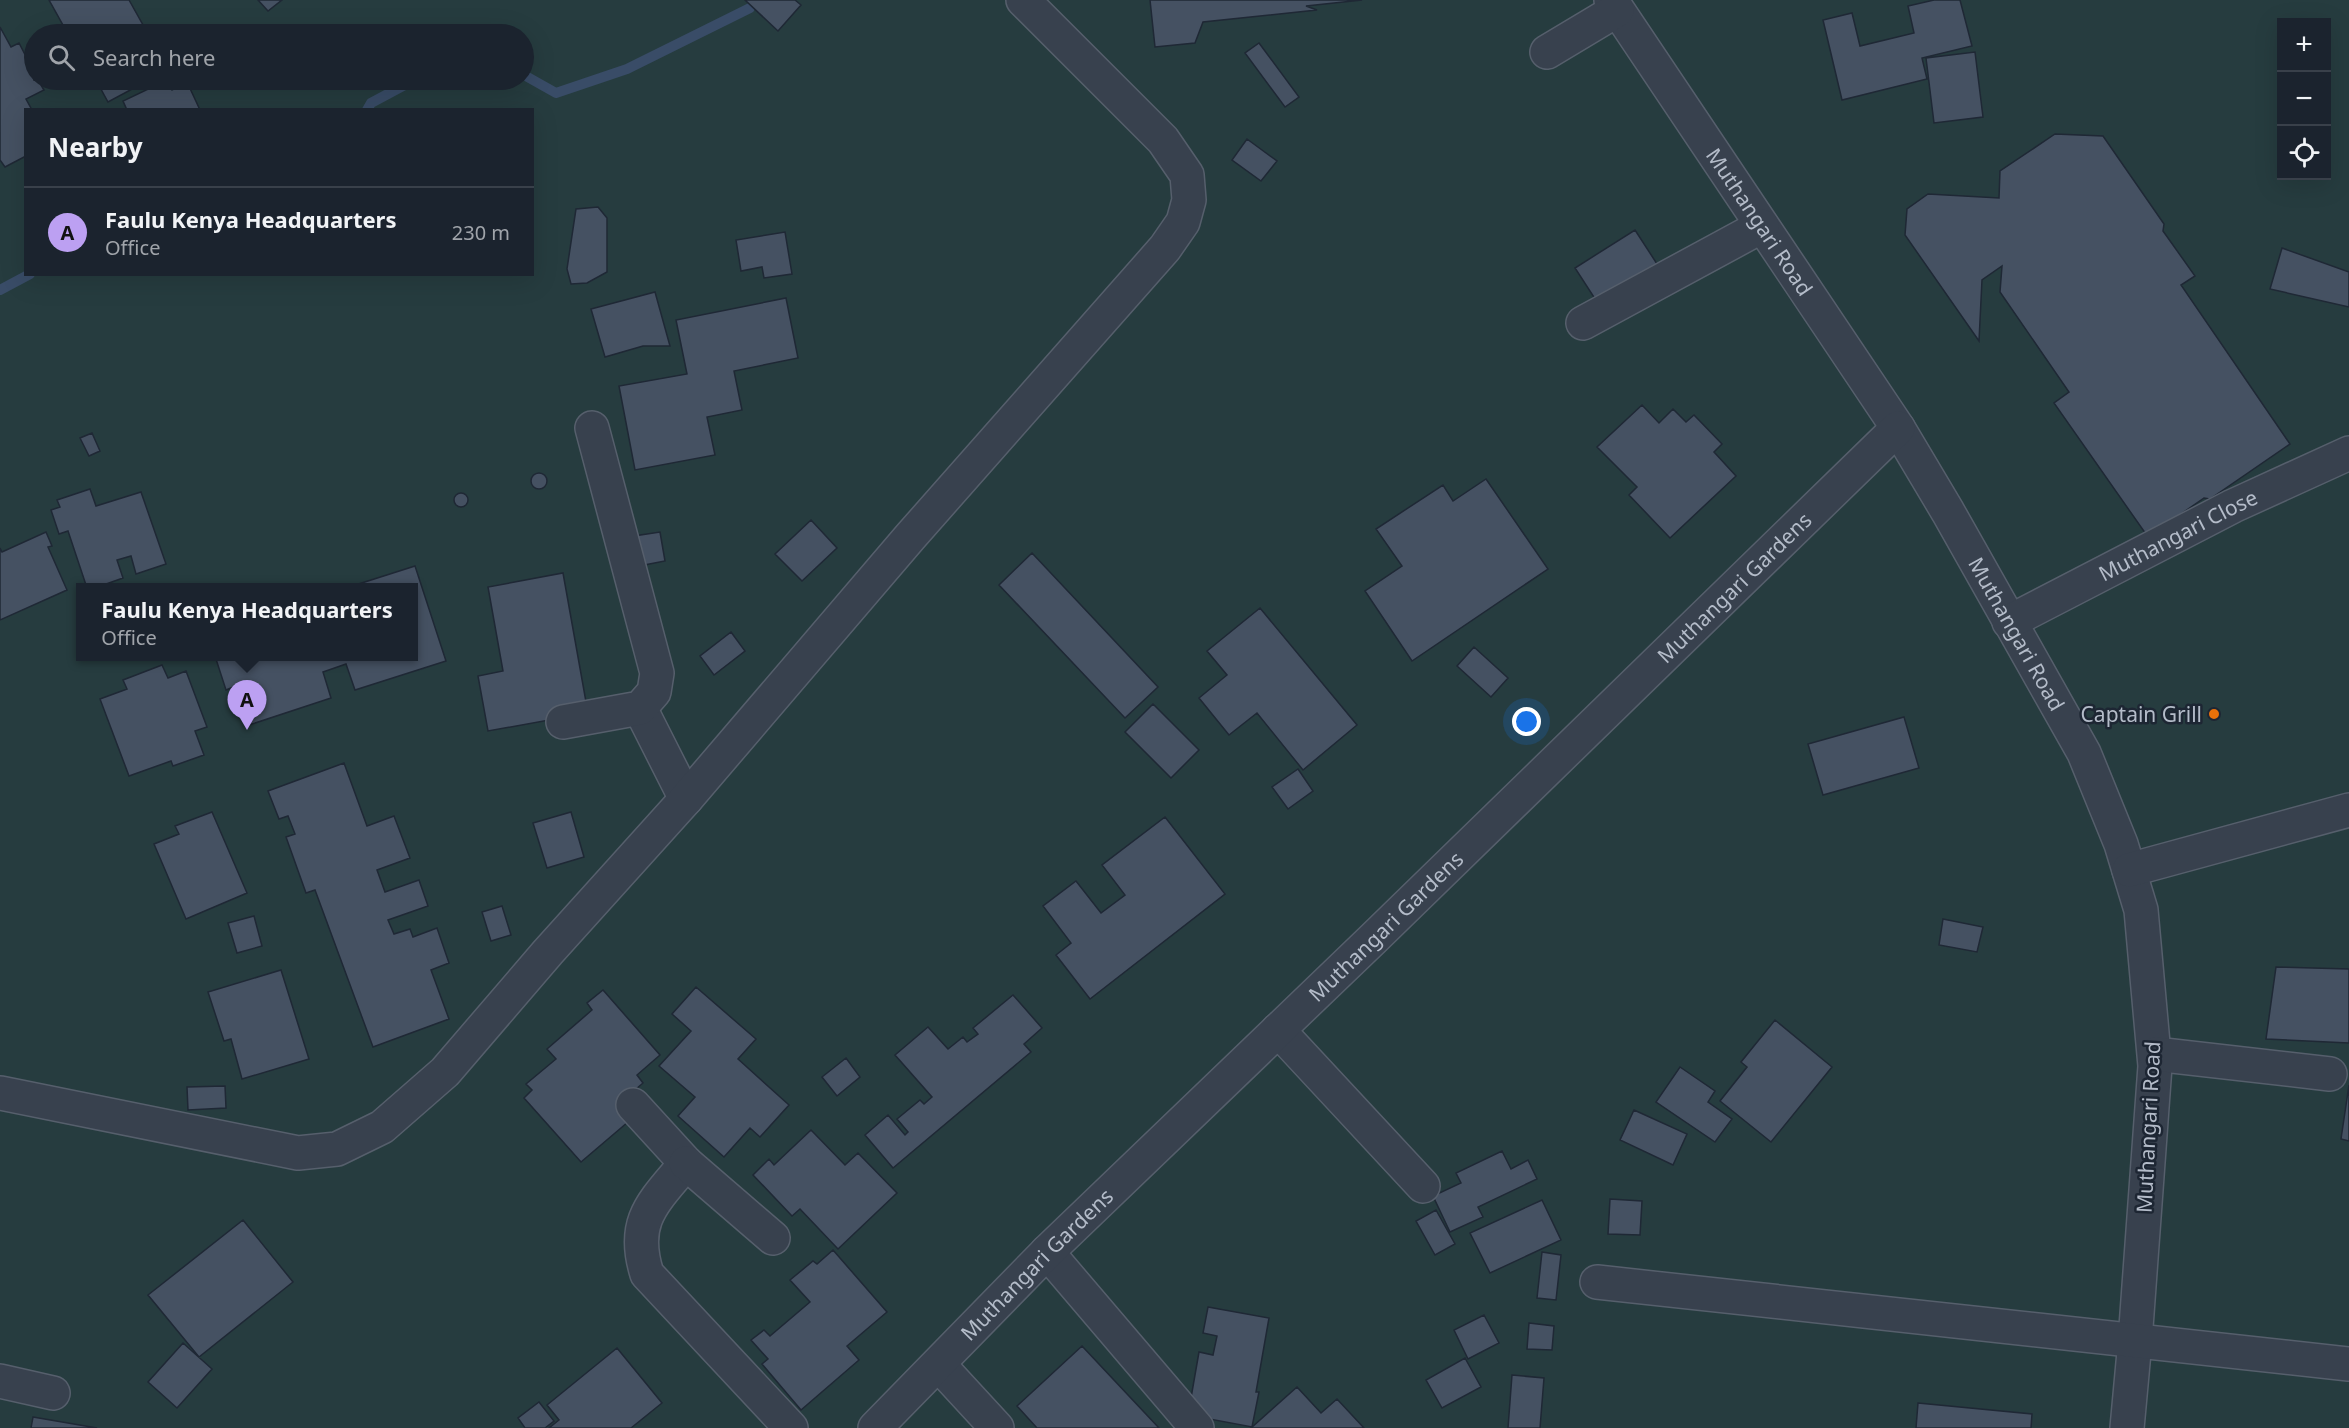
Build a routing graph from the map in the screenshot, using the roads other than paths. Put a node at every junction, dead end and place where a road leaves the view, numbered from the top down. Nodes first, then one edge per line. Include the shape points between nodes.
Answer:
1 (1023, 0) edge
2 (1614, 5) edge
3 (1547, 52) dead end
4 (1762, 226) junction
5 (1583, 324) dead end
6 (592, 428) dead end
7 (1898, 428) junction
8 (2349, 453) edge
9 (2009, 622) junction
10 (640, 708) junction
11 (563, 722) dead end
12 (686, 799) junction
13 (2349, 810) edge
14 (2129, 870) junction
15 (1278, 1030) junction
16 (2155, 1054) junction
17 (2330, 1074) dead end
18 (0, 1093) edge
19 (633, 1105) dead end
20 (686, 1163) junction
21 (1423, 1186) dead end
22 (773, 1238) dead end
23 (1047, 1252) junction
24 (1597, 1282) dead end
25 (2135, 1341) junction
26 (2349, 1364) edge
27 (939, 1365) junction
28 (0, 1381) edge
29 (53, 1393) dead end
30 (791, 1428) edge
31 (875, 1428) edge
32 (997, 1428) edge
33 (1197, 1428) edge
34 (2127, 1428) edge

1 - 12 street via 1163,140 1187,175 1189,200 1183,222 1165,248
2 - 3 street
2 - 4 street, Muthangari Road
4 - 5 street
4 - 7 street, Muthangari Road
6 - 10 street via 657,673 654,692
7 - 9 street, Muthangari Road
7 - 15 street, Muthangari Gardens
8 - 9 street, Muthangari Close via 2233,506
9 - 14 street, Muthangari Road via 2084,753
10 - 11 street
10 - 12 street
12 - 18 street via 445,1072 382,1127 337,1149 298,1152
13 - 14 street
14 - 16 street, Muthangari Road via 2141,910
15 - 21 street
15 - 23 street, Muthangari Gardens
16 - 17 street
16 - 25 street, Muthangari Road
19 - 20 street
20 - 22 street
20 - 30 street via 645,1217 641,1231 647,1274
23 - 27 street, Muthangari Gardens
23 - 33 street
24 - 25 street
25 - 26 street
25 - 34 street, Muthangari Road
27 - 31 street, Muthangari Gardens
27 - 32 street
28 - 29 street

